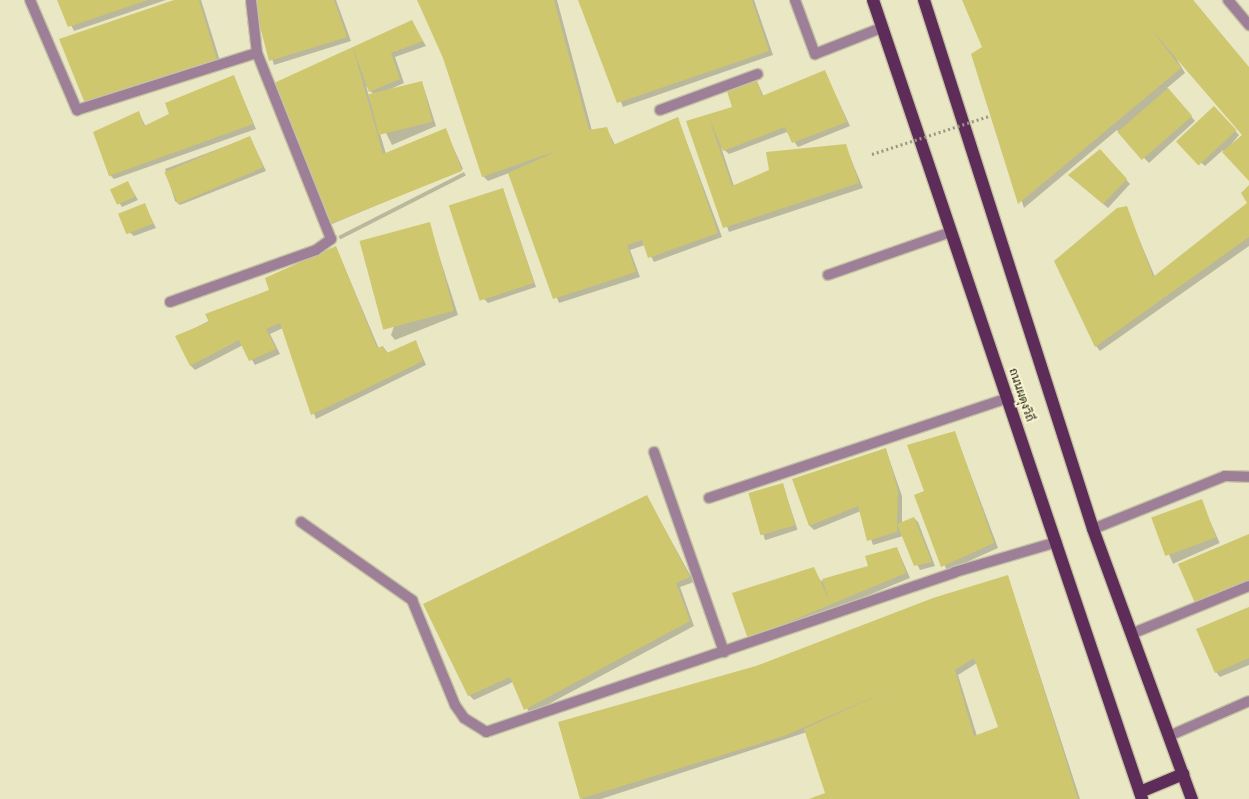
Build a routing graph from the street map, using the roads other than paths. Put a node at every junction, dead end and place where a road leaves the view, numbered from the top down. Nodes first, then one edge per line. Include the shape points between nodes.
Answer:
1 (30, 0) edge
2 (251, 0) edge
3 (795, 0) edge
4 (872, 0) edge
5 (924, 0) edge
6 (1228, 0) edge
7 (1249, 25) edge
8 (881, 28) junction
9 (257, 53) junction
10 (758, 74) dead end
11 (660, 110) dead end
12 (951, 232) junction
13 (828, 275) dead end
14 (170, 302) dead end
15 (1008, 398) junction
16 (654, 452) dead end
17 (1249, 477) edge
18 (709, 498) dead end
19 (301, 522) dead end
20 (1093, 530) junction
21 (1058, 542) junction
22 (1249, 586) edge
23 (1131, 634) junction
24 (724, 652) junction
25 (1249, 701) edge
26 (1168, 736) junction
27 (1183, 774) junction
28 (1138, 797) edge
29 (1192, 799) edge

1 - 9 street via 77,110
2 - 9 street
3 - 8 street via 815,54
4 - 8 main road, ถนนผดุงวิถี
5 - 20 main road
6 - 7 street
8 - 12 main road, ถนนผดุงวิถี
9 - 14 street via 331,239 316,250
10 - 11 street
12 - 13 street
12 - 15 main road, ถนนผดุงวิถี
15 - 18 street
15 - 21 main road, ถนนผดุงวิถี
16 - 24 street
17 - 20 street via 1225,476
19 - 24 street via 412,600 455,705 464,718 486,732
20 - 23 main road
21 - 24 street via 956,572
21 - 28 main road, ถนนผดุงวิถี
22 - 23 street
23 - 26 main road
25 - 26 street
26 - 27 main road
27 - 28 main road
27 - 29 main road

